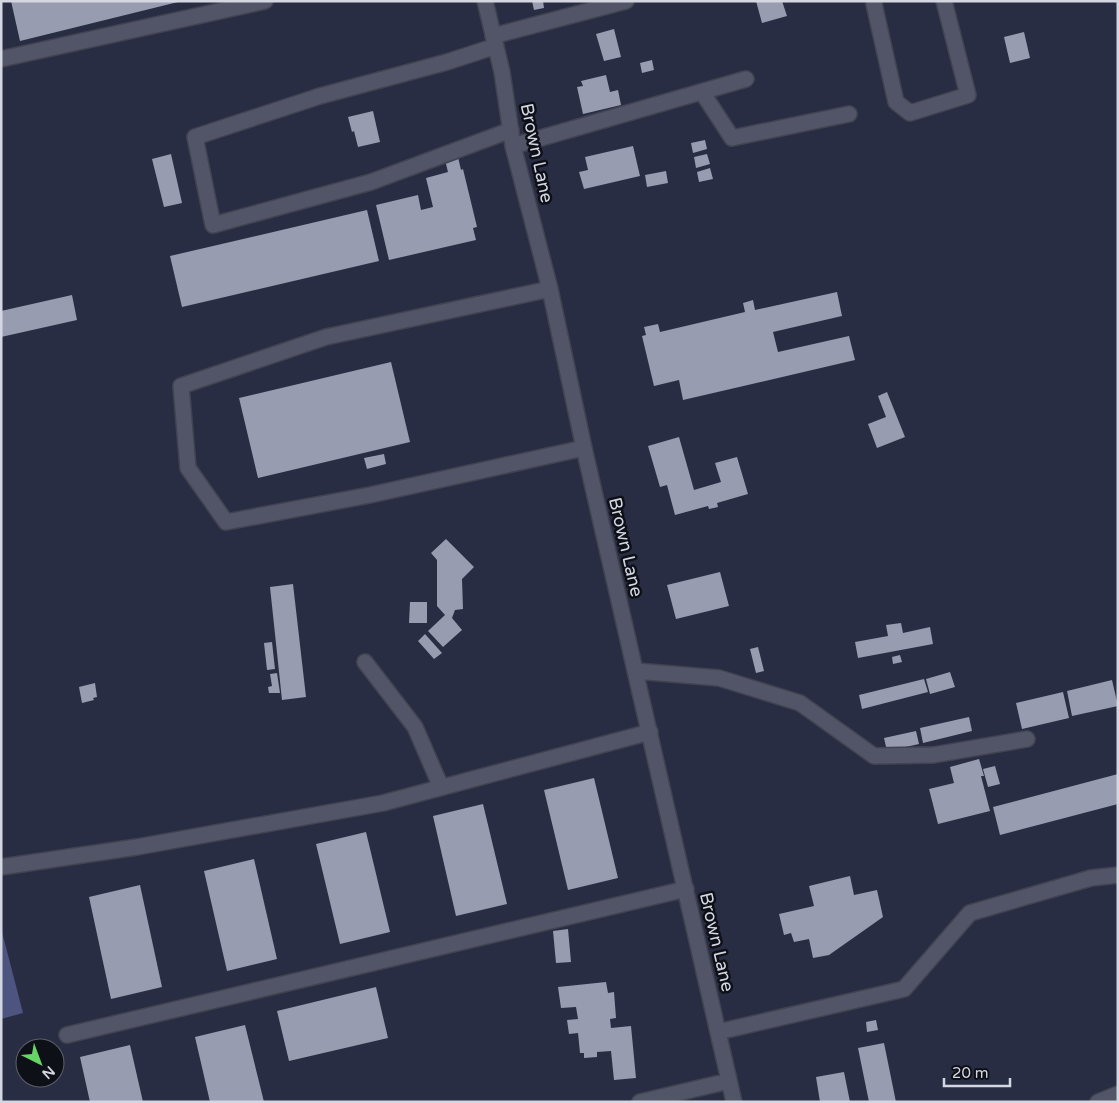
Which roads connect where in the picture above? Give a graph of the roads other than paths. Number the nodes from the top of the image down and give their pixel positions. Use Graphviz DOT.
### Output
graph roads {
  1 [pos="265,1"];
  2 [pos="485,1"];
  3 [pos="626,1"];
  4 [pos="944,1"];
  5 [pos="874,4"];
  6 [pos="495,41"];
  7 [pos="1,59"];
  8 [pos="746,79"];
  9 [pos="702,92"];
  10 [pos="849,114"];
  11 [pos="511,130"];
  12 [pos="513,146"];
  13 [pos="550,290"];
  14 [pos="584,448"];
  15 [pos="365,662"];
  16 [pos="636,671"];
  17 [pos="650,732"];
  18 [pos="1027,739"];
  19 [pos="441,786"];
  20 [pos="1,867"];
  21 [pos="1118,876"];
  22 [pos="686,889"];
  23 [pos="718,1032"];
  24 [pos="67,1035"];
  25 [pos="729,1081"];
  26 [pos="1118,1094"];
  27 [pos="640,1102"];
  28 [pos="734,1102"];
  29 [pos="1098,1102"];
  1 -- 7 [label="street"];
  2 -- 6 [label="street, Brown Lane"];
  3 -- 6 [label="street"];
  4 -- 5 [label="street"];
  6 -- 11 [label="street, Brown Lane"];
  6 -- 11 [label="street"];
  8 -- 9 [label="street"];
  9 -- 10 [label="street"];
  9 -- 12 [label="street"];
  11 -- 12 [label="street, Brown Lane"];
  12 -- 13 [label="street, Brown Lane"];
  13 -- 14 [label="street, Brown Lane"];
  13 -- 14 [label="street"];
  14 -- 16 [label="street, Brown Lane"];
  15 -- 19 [label="street"];
  16 -- 17 [label="street, Brown Lane"];
  16 -- 18 [label="street"];
  17 -- 19 [label="street"];
  17 -- 22 [label="street, Brown Lane"];
  19 -- 20 [label="street"];
  21 -- 23 [label="street"];
  22 -- 23 [label="street, Brown Lane"];
  22 -- 24 [label="street"];
  23 -- 25 [label="street, Brown Lane"];
  25 -- 27 [label="street"];
  25 -- 28 [label="street, Brown Lane"];
  26 -- 29 [label="street"];
}
